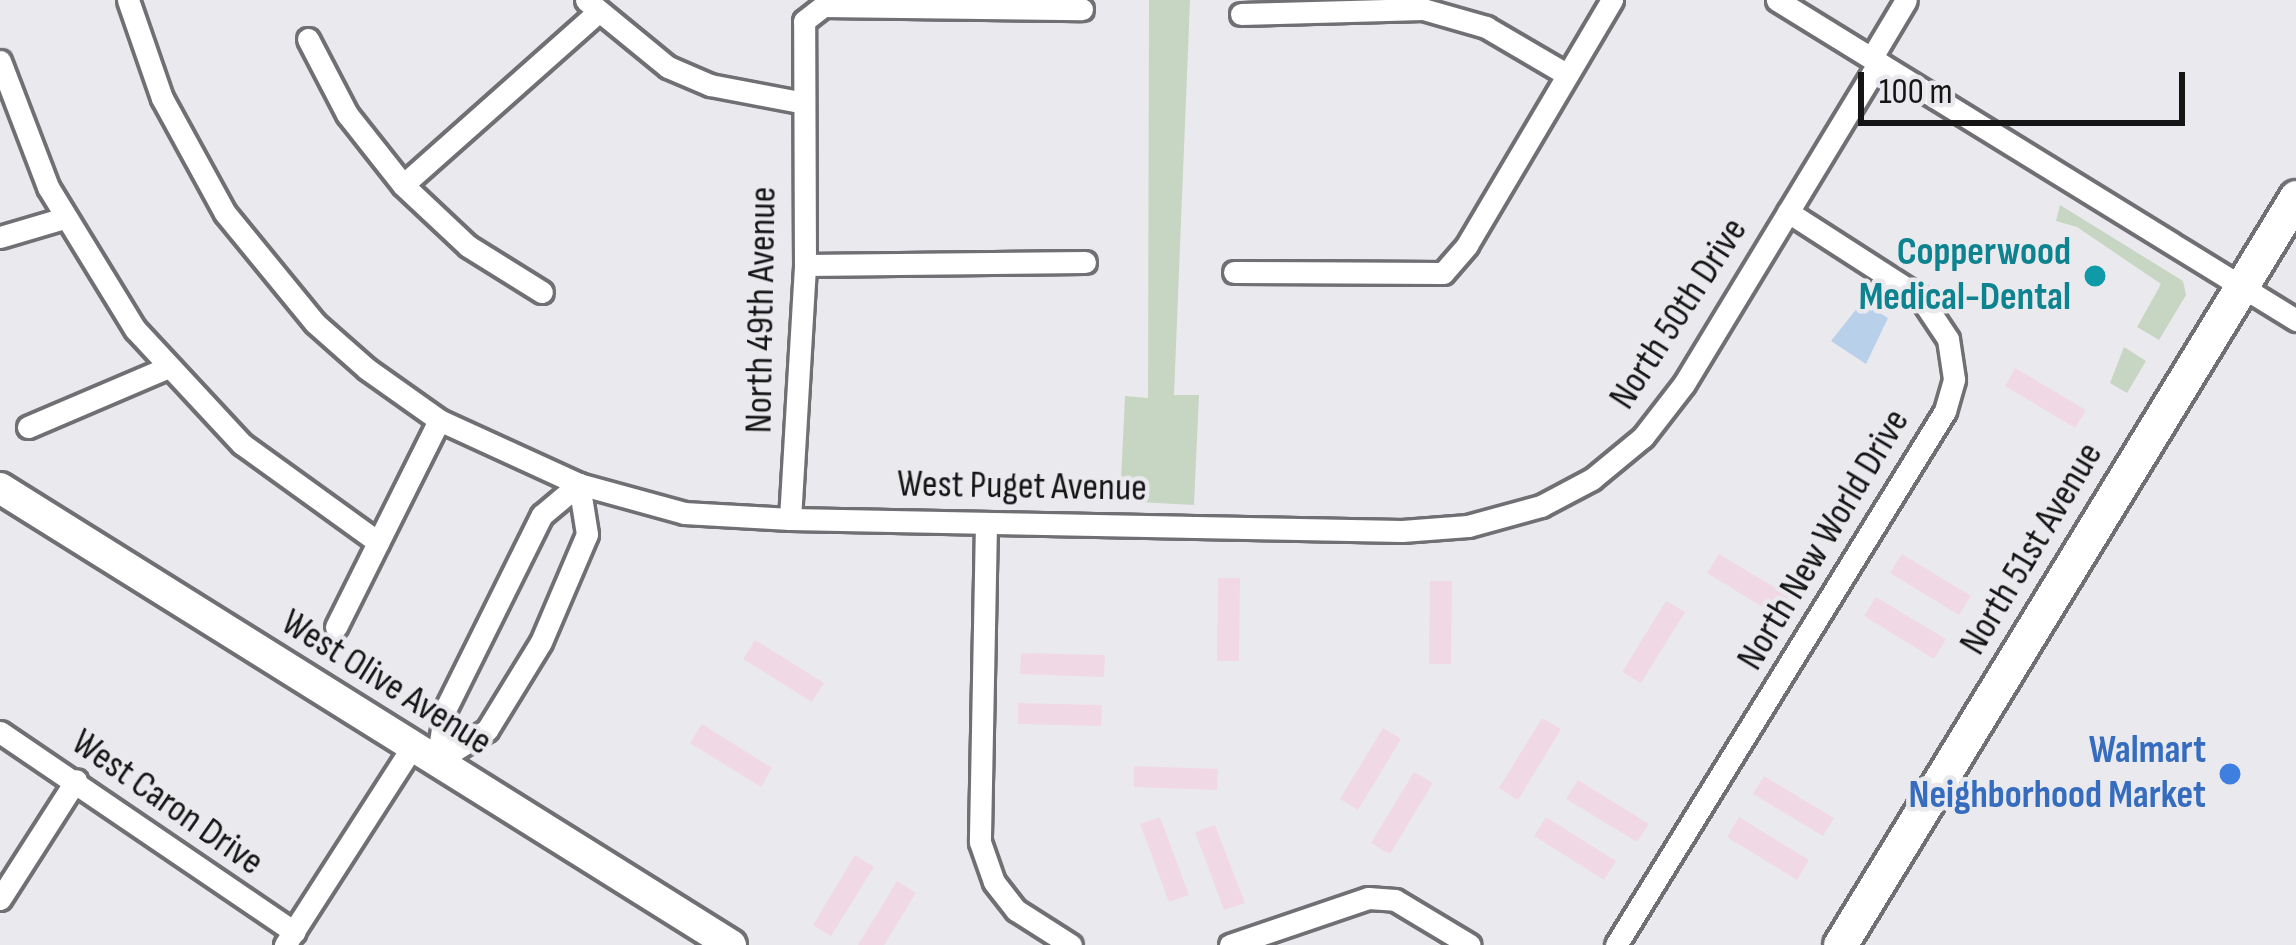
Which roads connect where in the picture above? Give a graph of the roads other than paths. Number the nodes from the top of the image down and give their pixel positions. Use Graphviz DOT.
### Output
graph roads {
  1 [pos="128,0"];
  2 [pos="1612,0"];
  3 [pos="1777,0"];
  4 [pos="1906,0"];
  5 [pos="592,6"];
  6 [pos="1082,9"];
  7 [pos="1241,14"];
  8 [pos="308,39"];
  9 [pos="1875,59"];
  10 [pos="0,61"];
  11 [pos="1566,74"];
  12 [pos="799,102"];
  13 [pos="404,185"];
  14 [pos="2296,197"];
  15 [pos="1788,212"];
  16 [pos="64,218"];
  17 [pos="0,237"];
  18 [pos="1085,262"];
  19 [pos="805,265"];
  20 [pos="1234,272"];
  21 [pos="2242,284"];
  22 [pos="542,292"];
  23 [pos="2296,320"];
  24 [pos="166,368"];
  25 [pos="439,421"];
  26 [pos="28,427"];
  27 [pos="579,484"];
  28 [pos="0,488"];
  29 [pos="790,520"];
  30 [pos="986,523"];
  31 [pos="1468,526"];
  32 [pos="378,542"];
  33 [pos="336,627"];
  34 [pos="0,732"];
  35 [pos="424,754"];
  36 [pos="76,779"];
  37 [pos="0,899"];
  38 [pos="290,938"];
  39 [pos="724,943"];
  40 [pos="1071,945"];
  41 [pos="1230,945"];
  42 [pos="1470,945"];
  43 [pos="1616,945"];
  44 [pos="1840,945"];
  1 -- 25 [label="street, West Puget Avenue"];
  2 -- 11 [label="street"];
  3 -- 9 [label="street"];
  4 -- 9 [label="street, North 50th Drive"];
  5 -- 12 [label="street"];
  5 -- 13 [label="street"];
  6 -- 12 [label="street, North 49th Avenue"];
  7 -- 11 [label="street"];
  8 -- 13 [label="street"];
  9 -- 15 [label="street, North 50th Drive"];
  9 -- 21 [label="street"];
  10 -- 16 [label="street"];
  11 -- 20 [label="street"];
  12 -- 19 [label="street, North 49th Avenue"];
  13 -- 22 [label="street"];
  14 -- 21 [label="main road, North 51st Avenue"];
  15 -- 31 [label="street, North 50th Drive"];
  15 -- 43 [label="street, North New World Drive"];
  16 -- 17 [label="street"];
  16 -- 24 [label="street"];
  18 -- 19 [label="street"];
  19 -- 29 [label="street, North 49th Avenue"];
  21 -- 23 [label="street"];
  21 -- 44 [label="main road, North 51st Avenue"];
  24 -- 26 [label="street"];
  24 -- 32 [label="street"];
  25 -- 27 [label="street, West Puget Avenue"];
  25 -- 32 [label="street"];
  27 -- 29 [label="street, West Puget Avenue"];
  27 -- 35 [label="street"];
  27 -- 35 [label="street"];
  28 -- 35 [label="main road, West Olive Avenue"];
  29 -- 30 [label="street, West Puget Avenue"];
  30 -- 31 [label="street, West Puget Avenue"];
  30 -- 40 [label="street"];
  32 -- 33 [label="street"];
  34 -- 36 [label="street, West Caron Drive"];
  35 -- 38 [label="street"];
  35 -- 39 [label="main road, West Olive Avenue"];
  36 -- 37 [label="street"];
  36 -- 38 [label="street, West Caron Drive"];
  41 -- 42 [label="street"];
}
